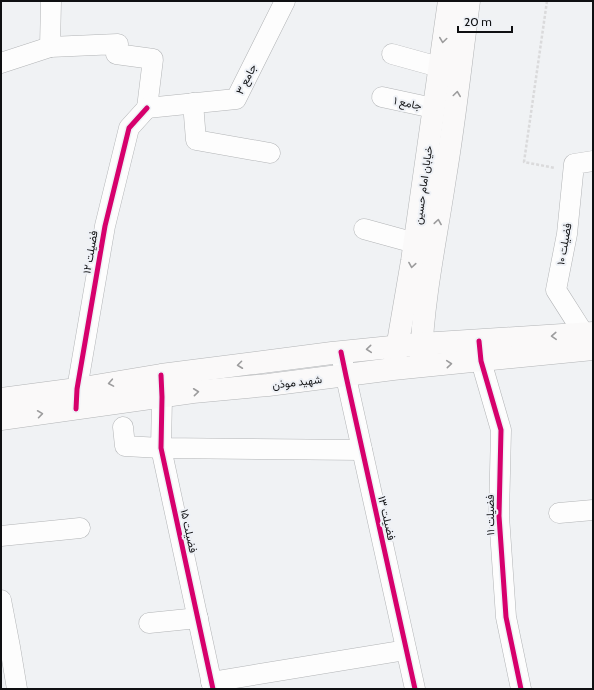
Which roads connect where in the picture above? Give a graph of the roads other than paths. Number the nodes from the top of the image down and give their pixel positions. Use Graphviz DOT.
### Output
graph roads {
  1 [pos="51,1"];
  2 [pos="285,1"];
  3 [pos="449,1"];
  4 [pos="469,1"];
  5 [pos="50,47"];
  6 [pos="392,54"];
  7 [pos="1,63"];
  8 [pos="440,66"];
  9 [pos="382,98"];
  10 [pos="193,103"];
  11 [pos="147,108"];
  12 [pos="433,108"];
  13 [pos="270,153"];
  14 [pos="584,162"];
  15 [pos="364,228"];
  16 [pos="415,242"];
  17 [pos="591,341"];
  18 [pos="421,344"];
  19 [pos="397,347"];
  20 [pos="480,351"];
  21 [pos="341,352"];
  22 [pos="420,367"];
  23 [pos="394,369"];
  24 [pos="161,375"];
  25 [pos="346,376"];
  26 [pos="162,397"];
  27 [pos="1,398"];
  28 [pos="77,399"];
  29 [pos="1,419"];
  30 [pos="123,426"];
  31 [pos="162,448"];
  32 [pos="362,450"];
  33 [pos="593,510"];
  34 [pos="558,513"];
  35 [pos="80,528"];
  36 [pos="1,536"];
  37 [pos="1,600"];
  38 [pos="198,618"];
  39 [pos="149,623"];
  40 [pos="406,650"];
  41 [pos="212,686"];
  42 [pos="17,689"];
  43 [pos="415,689"];
  44 [pos="521,689"];
  1 -- 5 [label="street"];
  2 -- 10 [label="street, جامع ۳"];
  3 -- 8 [label="main road, خیابان امام حسین, one-way"];
  18 -- 4 [label="main road, خیابان امام حسین, one-way"];
  5 -- 7 [label="street"];
  5 -- 11 [label="street"];
  6 -- 8 [label="street"];
  8 -- 12 [label="main road, خیابان امام حسین"];
  9 -- 12 [label="street, جامع ۱"];
  10 -- 11 [label="street, جامع ۳"];
  10 -- 13 [label="street"];
  11 -- 28 [label="street, فضیلت ۱۲"];
  12 -- 16 [label="main road, خیابان امام حسین"];
  14 -- 17 [label="street, فضیلت ۱۰"];
  15 -- 16 [label="street"];
  16 -- 19 [label="main road, خیابان امام حسین, one-way"];
  17 -- 20 [label="main road, شهید موذن"];
  18 -- 19 [label="main road, شهید موذن"];
  18 -- 20 [label="main road, شهید موذن"];
  18 -- 22 [label="main road, خیابان امام حسین"];
  19 -- 21 [label="main road, شهید موذن, one-way"];
  19 -- 23 [label="main road, خیابان امام حسین"];
  22 -- 20 [label="main road, شهید موذن, one-way"];
  20 -- 44 [label="street, فضیلت ۱۱"];
  21 -- 24 [label="main road, شهید موذن, one-way"];
  21 -- 25 [label="street, فضیلت ۱۳"];
  22 -- 23 [label="main road, شهید موذن"];
  23 -- 25 [label="main road, شهید موذن"];
  24 -- 26 [label="street, فضیلت ۱۵"];
  24 -- 28 [label="main road, شهید موذن, one-way"];
  26 -- 25 [label="main road, شهید موذن, one-way"];
  25 -- 32 [label="street, فضیلت ۱۳"];
  26 -- 28 [label="main road, شهید موذن"];
  26 -- 31 [label="street, فضیلت ۱۵"];
  27 -- 28 [label="main road, شهید موذن"];
  29 -- 28 [label="main road, شهید موذن, one-way"];
  30 -- 31 [label="street"];
  31 -- 32 [label="street"];
  31 -- 38 [label="street, فضیلت ۱۵"];
  32 -- 40 [label="street, فضیلت ۱۳"];
  33 -- 34 [label="street"];
  35 -- 36 [label="street"];
  37 -- 42 [label="street"];
  38 -- 39 [label="street"];
  38 -- 41 [label="street, فضیلت ۱۵"];
  40 -- 41 [label="street"];
  40 -- 43 [label="street, فضیلت ۱۳"];
}
